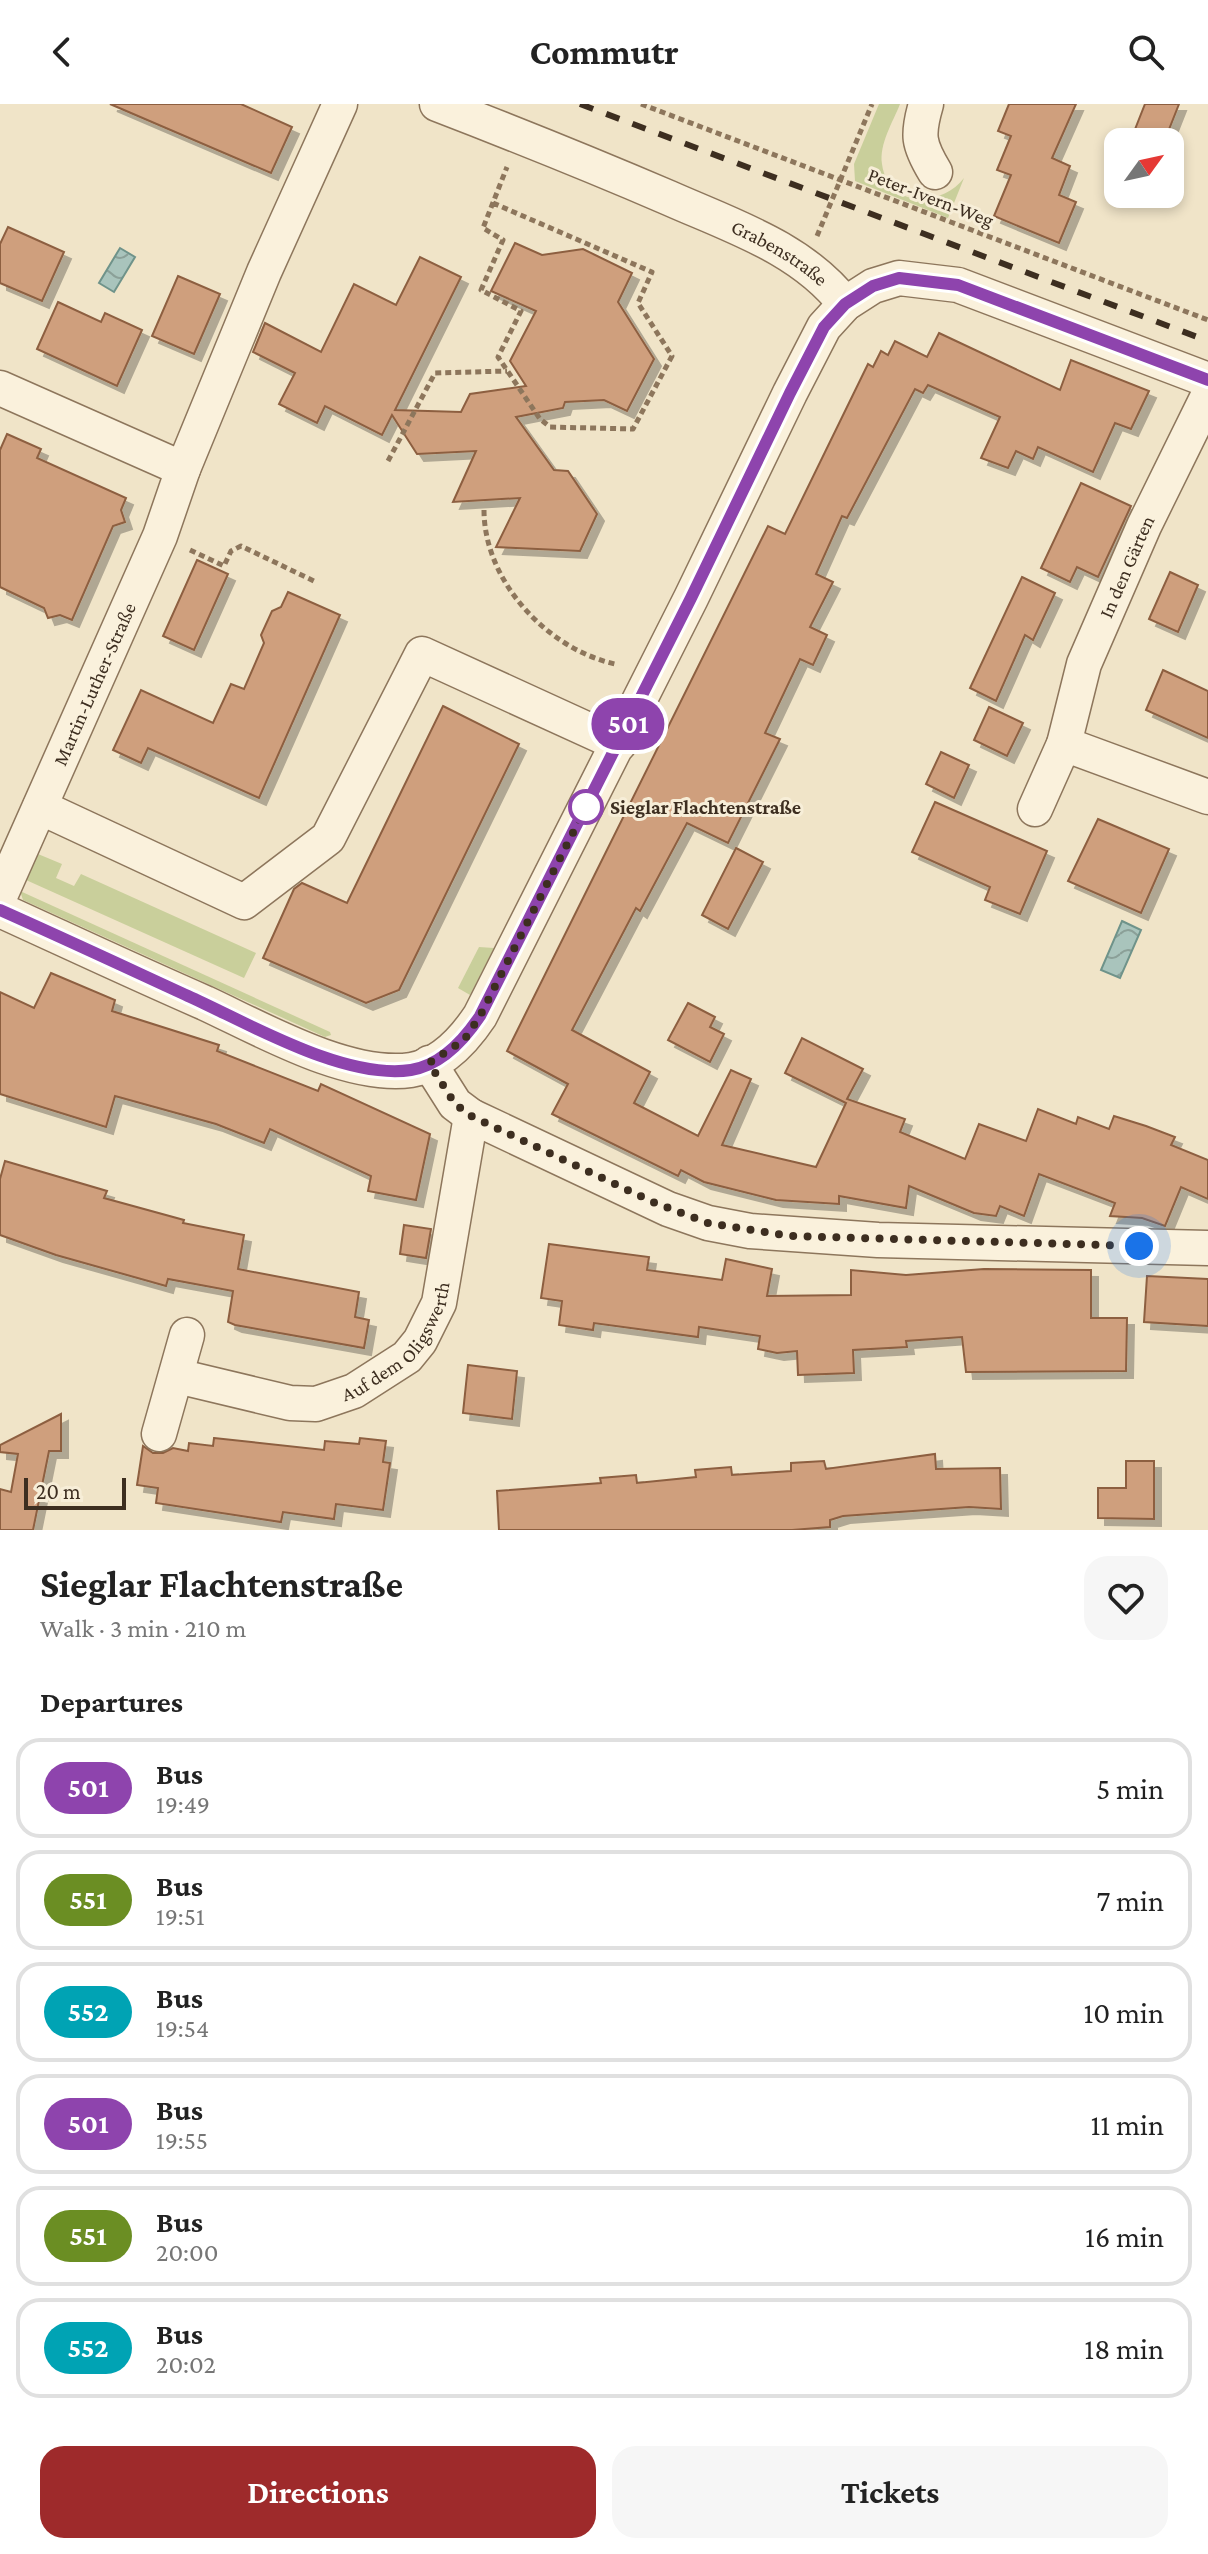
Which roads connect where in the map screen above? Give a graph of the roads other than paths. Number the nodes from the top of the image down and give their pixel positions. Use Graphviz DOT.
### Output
graph roads {
  1 [pos="340,104"];
  2 [pos="437,104"];
  3 [pos="926,104"];
  4 [pos="935,172"];
  5 [pos="845,304"];
  6 [pos="1208,380"];
  7 [pos="0,388"];
  8 [pos="1208,396"];
  9 [pos="183,469"];
  10 [pos="619,744"];
  11 [pos="1064,744"];
  12 [pos="1208,797"];
  13 [pos="40,807"];
  14 [pos="1035,809"];
  15 [pos="0,896"];
  16 [pos="0,910"];
  17 [pos="429,1063"];
  18 [pos="471,1116"];
  19 [pos="1208,1248"];
  20 [pos="187,1335"];
  21 [pos="177,1376"];
  22 [pos="159,1434"];
  1 -- 9 [label="street, Martin-Luther-Straße"];
  2 -- 5 [label="street, Grabenstraße"];
  3 -- 4 [label="street"];
  5 -- 6 [label="street, Grabenstraße"];
  5 -- 10 [label="street"];
  7 -- 9 [label="street"];
  8 -- 11 [label="street, In den Gärten"];
  9 -- 13 [label="street, Martin-Luther-Straße"];
  10 -- 13 [label="street"];
  10 -- 17 [label="street"];
  11 -- 12 [label="street"];
  11 -- 14 [label="street, In den Gärten"];
  13 -- 15 [label="street, Martin-Luther-Straße"];
  16 -- 17 [label="street"];
  17 -- 18 [label="street"];
  18 -- 19 [label="street"];
  18 -- 21 [label="street, Auf dem Oligswerth"];
  20 -- 21 [label="street"];
  21 -- 22 [label="street"];
}
